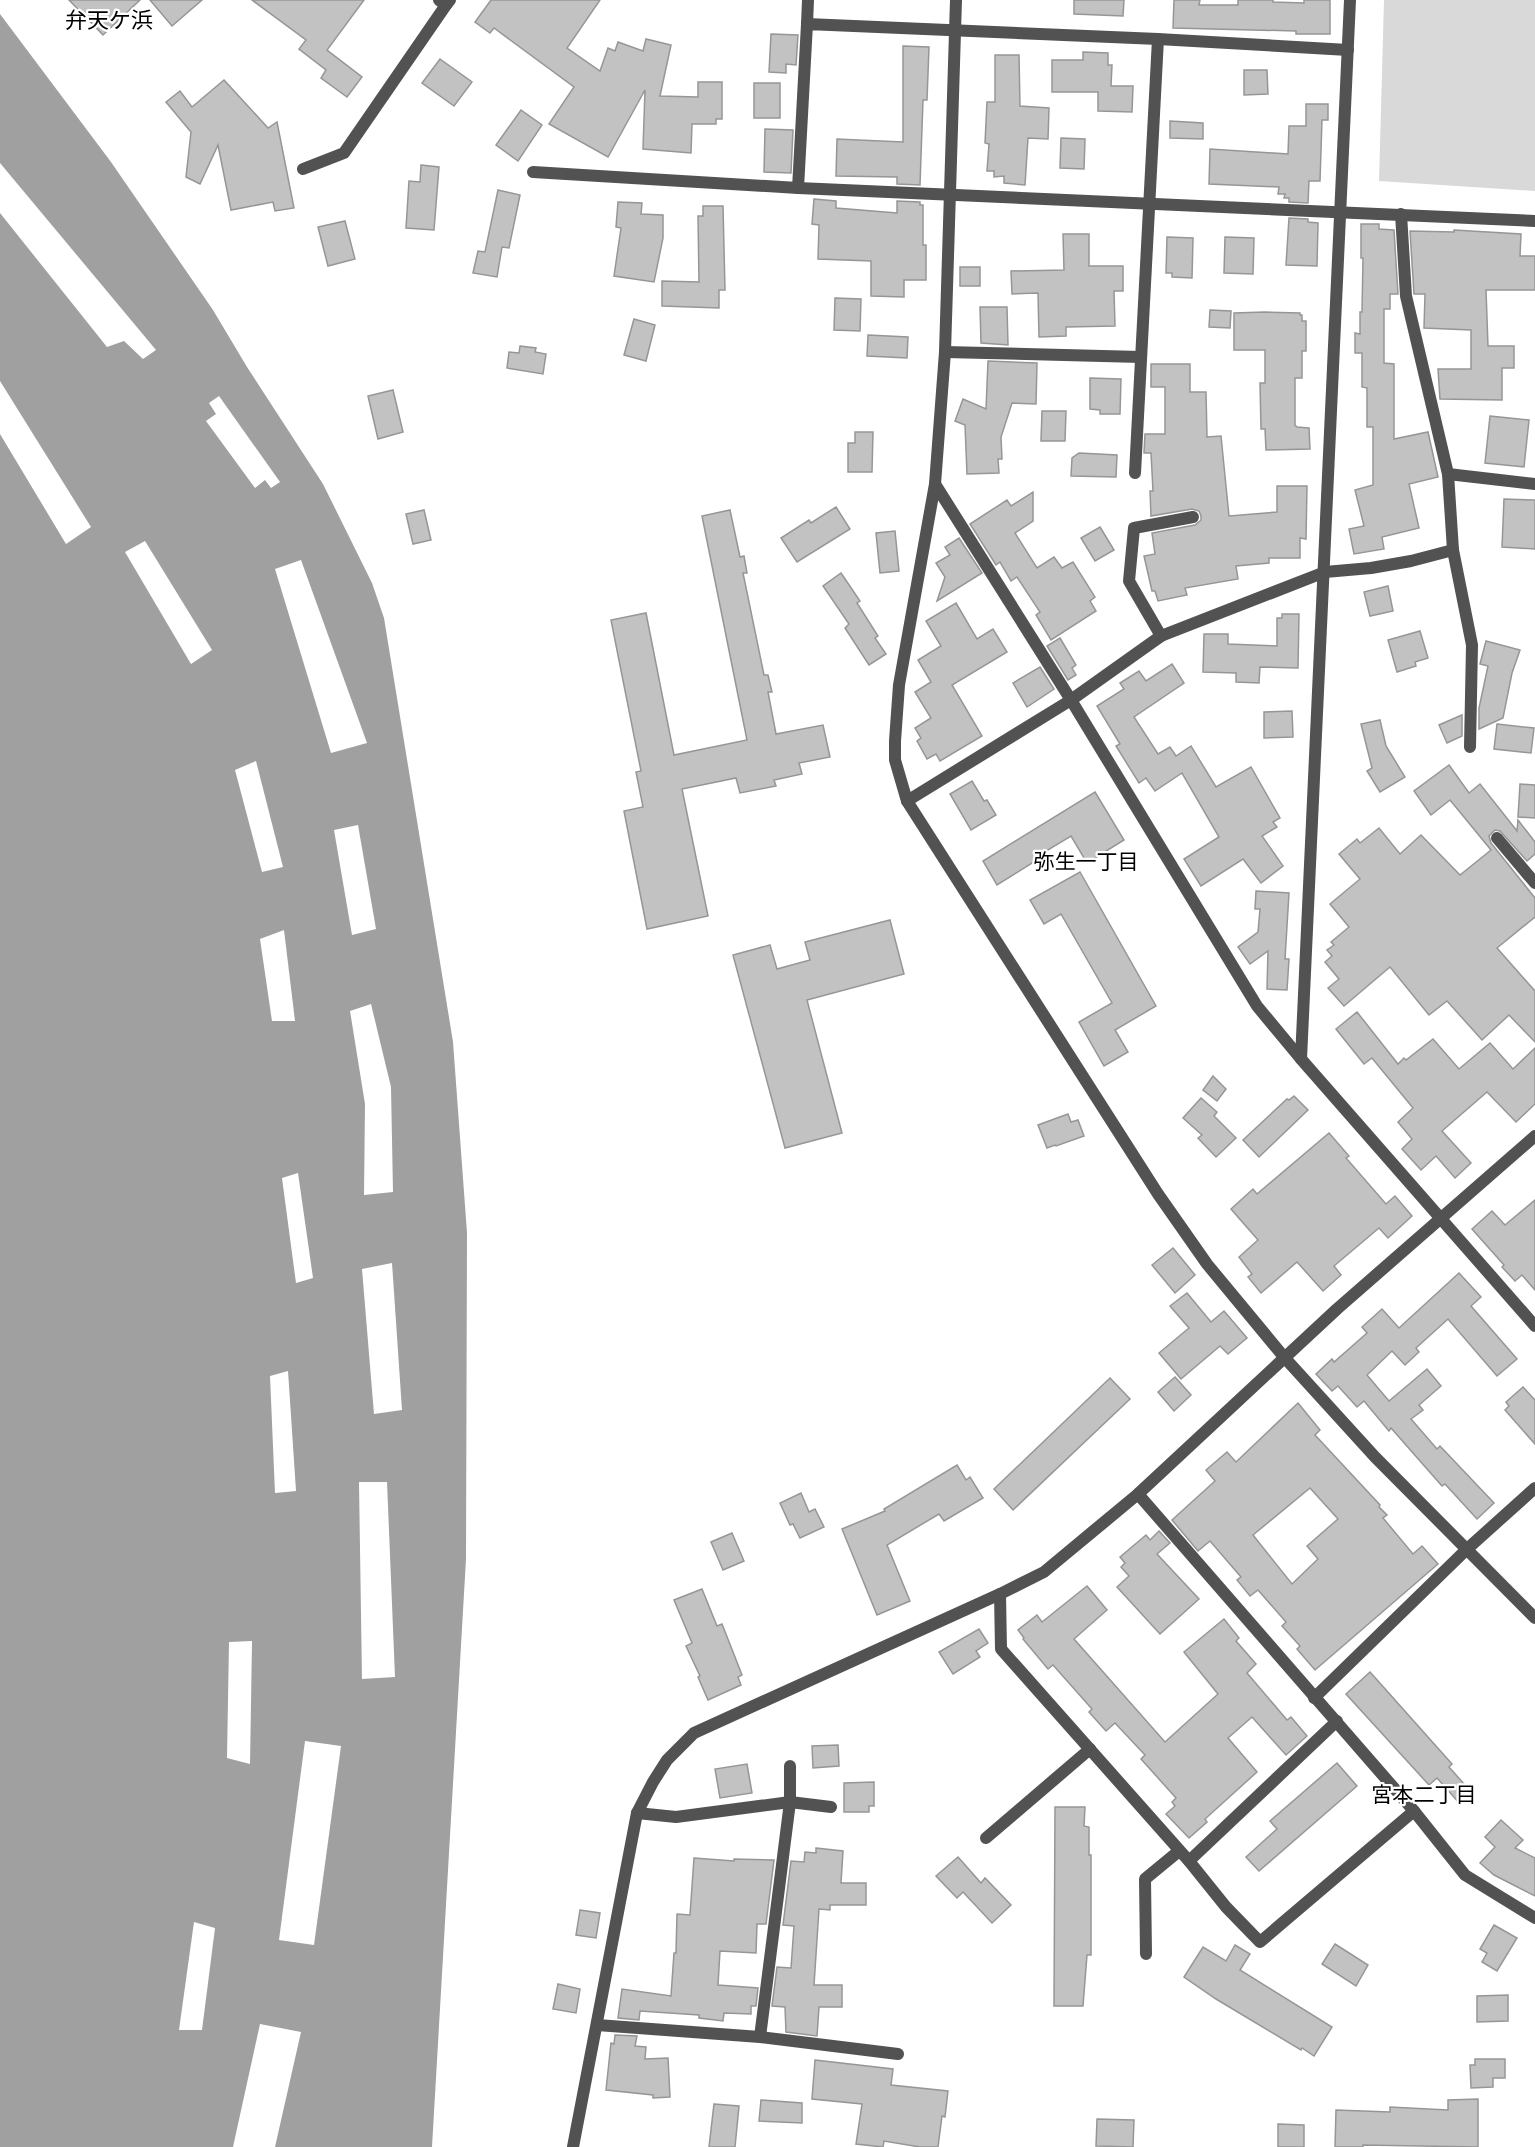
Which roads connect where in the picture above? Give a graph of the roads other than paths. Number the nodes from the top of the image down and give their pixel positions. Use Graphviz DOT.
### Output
graph roads {
  1 [pos="808,0"];
  2 [pos="956,0"];
  3 [pos="1350,0"];
  4 [pos="445,2"];
  5 [pos="807,24"];
  6 [pos="953,31"];
  7 [pos="1158,39"];
  8 [pos="1348,50"];
  9 [pos="303,169"];
  10 [pos="533,172"];
  11 [pos="798,188"];
  12 [pos="950,195"];
  13 [pos="1149,204"];
  14 [pos="1340,212"];
  15 [pos="1401,214"];
  16 [pos="1535,221"];
  17 [pos="945,352"];
  18 [pos="1141,357"];
  19 [pos="1135,473"];
  20 [pos="1448,474"];
  21 [pos="935,484"];
  22 [pos="1535,484"];
  23 [pos="1193,517"];
  24 [pos="1453,550"];
  25 [pos="1325,572"];
  26 [pos="1161,636"];
  27 [pos="1071,700"];
  28 [pos="1470,747"];
  29 [pos="907,801"];
  30 [pos="1497,838"];
  31 [pos="1535,883"];
  32 [pos="1301,1059"];
  33 [pos="1535,1136"];
  34 [pos="1442,1218"];
  35 [pos="1535,1326"];
  36 [pos="1284,1357"];
  37 [pos="1535,1488"];
  38 [pos="1138,1494"];
  39 [pos="1466,1550"];
  40 [pos="1000,1594"];
  41 [pos="1535,1618"];
  42 [pos="1314,1698"];
  43 [pos="1337,1721"];
  44 [pos="1090,1749"];
  45 [pos="790,1766"];
  46 [pos="790,1802"];
  47 [pos="831,1807"];
  48 [pos="1414,1811"];
  49 [pos="637,1813"];
  50 [pos="986,1838"];
  51 [pos="1179,1851"];
  52 [pos="1189,1861"];
  53 [pos="1535,1918"];
  54 [pos="1146,1954"];
  55 [pos="597,2025"];
  56 [pos="760,2037"];
  57 [pos="898,2054"];
  58 [pos="573,2147"];
  1 -- 5 [label="street"];
  2 -- 6 [label="street"];
  3 -- 8 [label="street"];
  4 -- 9 [label="street"];
  5 -- 6 [label="street"];
  5 -- 11 [label="street"];
  6 -- 7 [label="street"];
  6 -- 12 [label="street"];
  7 -- 8 [label="street"];
  7 -- 13 [label="street"];
  8 -- 14 [label="street"];
  10 -- 11 [label="street"];
  11 -- 12 [label="street"];
  12 -- 13 [label="street"];
  12 -- 17 [label="street"];
  13 -- 14 [label="street"];
  13 -- 18 [label="street"];
  14 -- 15 [label="street"];
  14 -- 25 [label="street"];
  15 -- 16 [label="street"];
  15 -- 20 [label="street"];
  17 -- 18 [label="street"];
  17 -- 21 [label="street"];
  18 -- 19 [label="street"];
  20 -- 22 [label="street"];
  20 -- 24 [label="street"];
  21 -- 27 [label="street"];
  21 -- 29 [label="street"];
  23 -- 26 [label="street"];
  24 -- 25 [label="street"];
  24 -- 28 [label="street"];
  25 -- 26 [label="street"];
  25 -- 32 [label="street"];
  26 -- 27 [label="street"];
  27 -- 29 [label="street"];
  27 -- 32 [label="street"];
  29 -- 36 [label="street"];
  30 -- 31 [label="street"];
  32 -- 34 [label="street"];
  33 -- 34 [label="street"];
  34 -- 35 [label="street"];
  34 -- 36 [label="street"];
  36 -- 38 [label="street"];
  36 -- 39 [label="street"];
  37 -- 39 [label="street"];
  38 -- 40 [label="street"];
  38 -- 42 [label="street"];
  39 -- 41 [label="street"];
  39 -- 42 [label="street"];
  40 -- 44 [label="street"];
  40 -- 49 [label="street"];
  42 -- 43 [label="street"];
  43 -- 48 [label="street"];
  43 -- 52 [label="street"];
  44 -- 50 [label="street"];
  44 -- 51 [label="street"];
  45 -- 46 [label="street"];
  46 -- 47 [label="street"];
  46 -- 49 [label="street"];
  46 -- 56 [label="street"];
  48 -- 52 [label="street"];
  48 -- 53 [label="street"];
  49 -- 55 [label="street"];
  51 -- 52 [label="street"];
  51 -- 54 [label="street"];
  55 -- 56 [label="street"];
  55 -- 58 [label="street"];
  56 -- 57 [label="street"];
}
